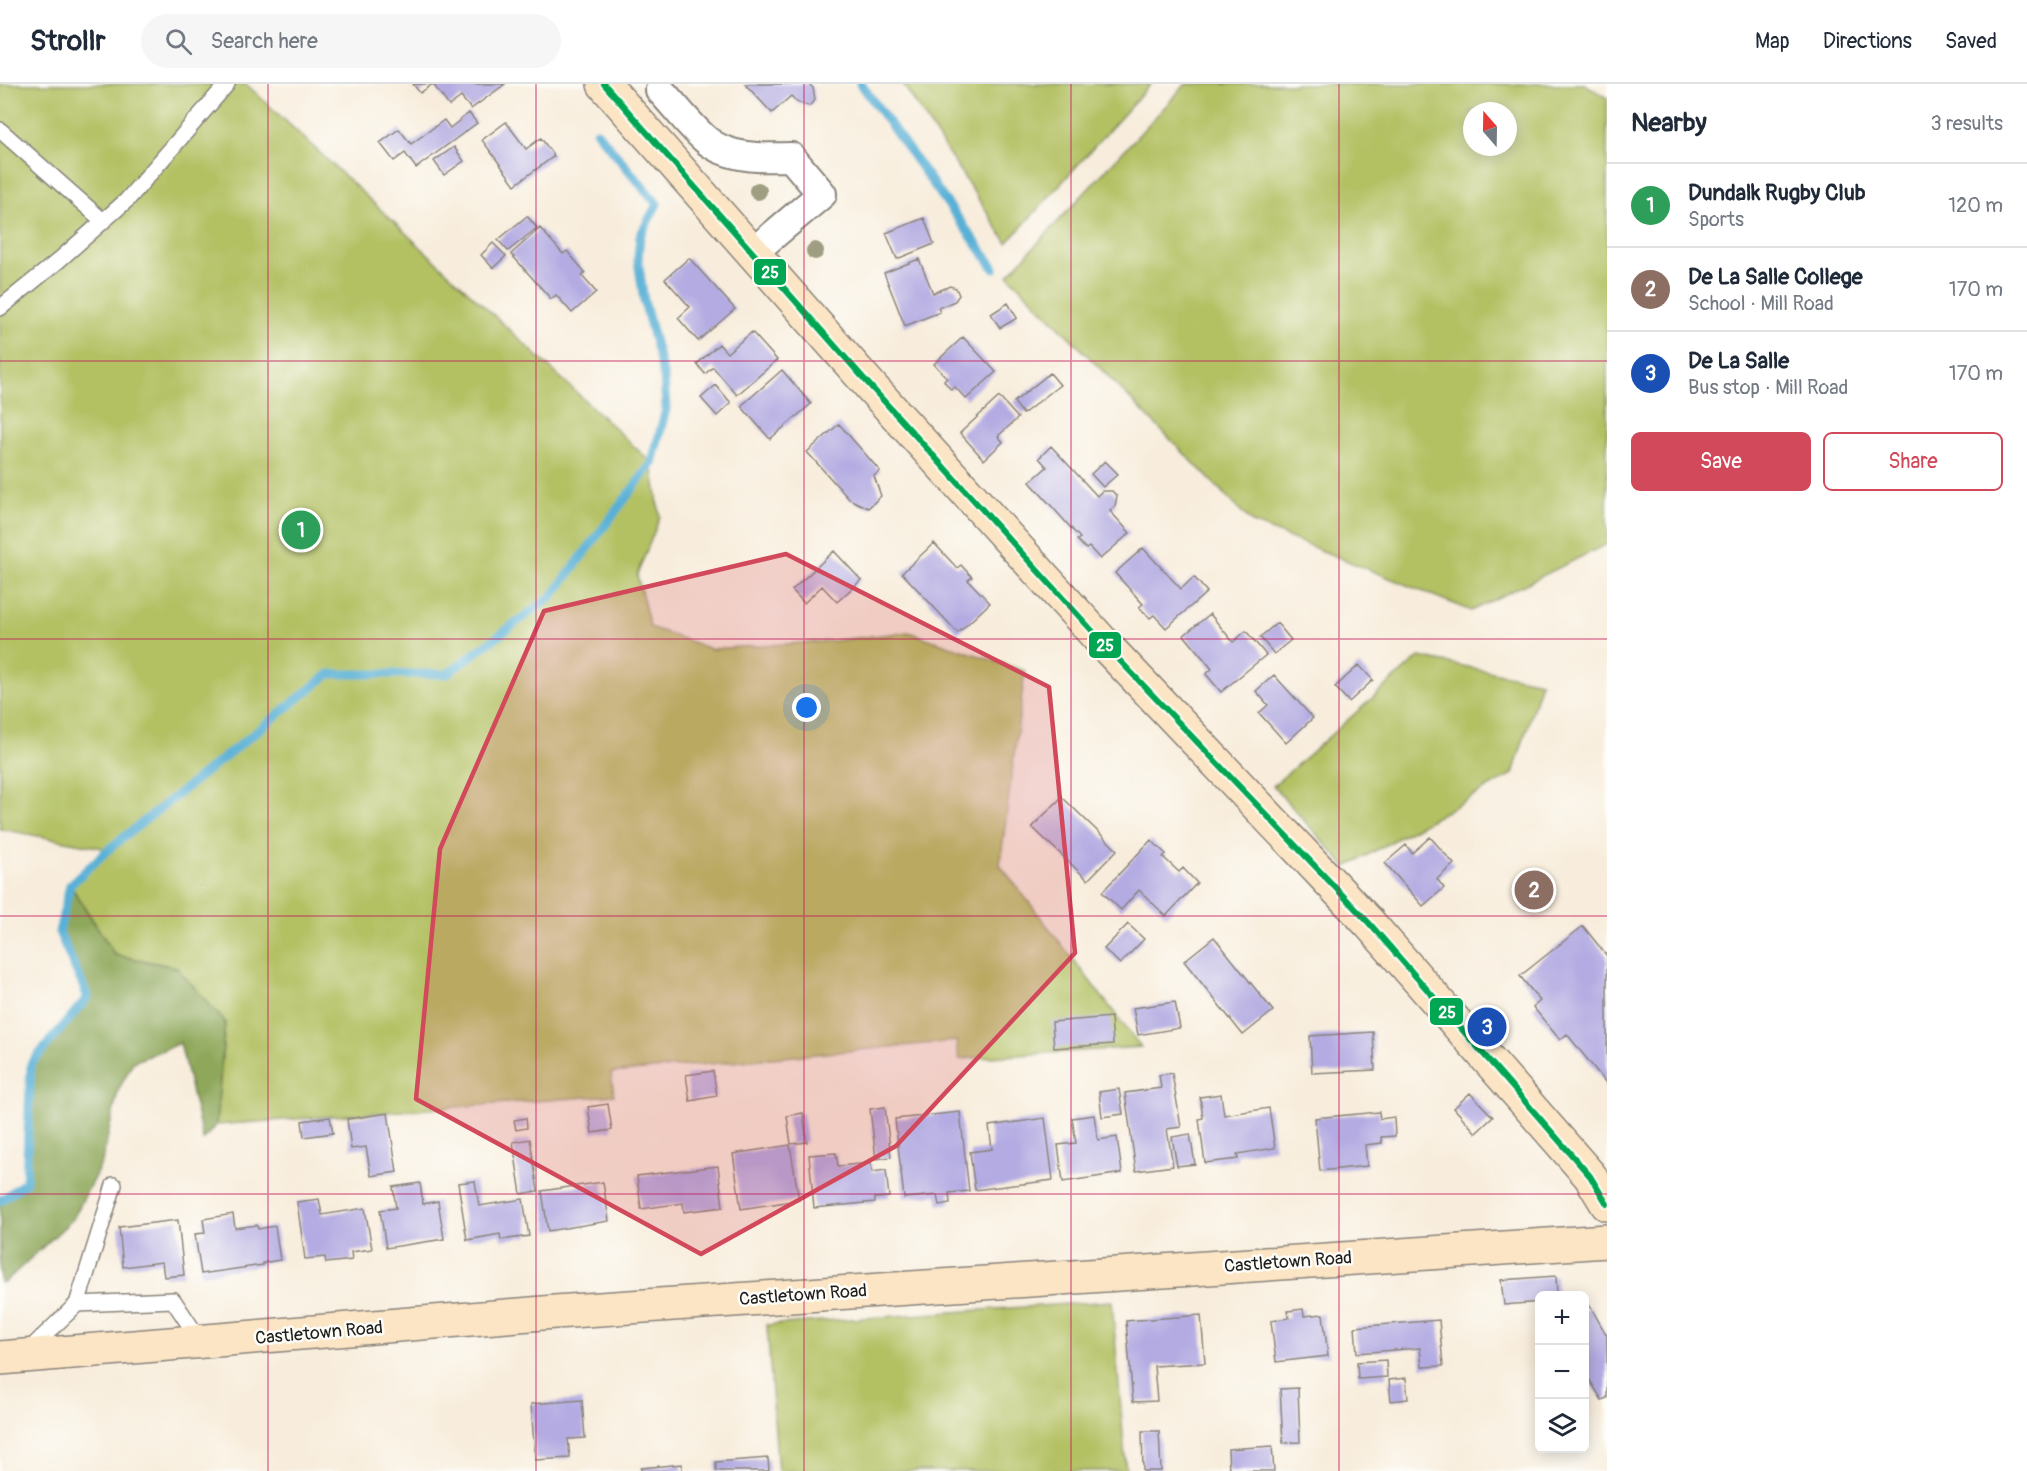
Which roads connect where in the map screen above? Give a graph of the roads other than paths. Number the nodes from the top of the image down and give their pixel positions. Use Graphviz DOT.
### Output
graph roads {
  1 [pos="227,84"];
  2 [pos="604,84"];
  3 [pos="660,90"];
  4 [pos="0,130"];
  5 [pos="103,221"];
  6 [pos="752,253"];
  7 [pos="0,308"];
  8 [pos="114,1185"];
  9 [pos="1607,1204"];
  10 [pos="1607,1241"];
  11 [pos="77,1304"];
  12 [pos="201,1343"];
  13 [pos="11,1358"];
  1 -- 5 [label="lane"];
  2 -- 6 [label="main road"];
  3 -- 6 [label="street"];
  4 -- 5 [label="lane"];
  5 -- 7 [label="lane"];
  6 -- 9 [label="main road"];
  8 -- 11 [label="lane"];
  10 -- 12 [label="main road, Castletown Road"];
  11 -- 12 [label="lane"];
  11 -- 13 [label="lane"];
  12 -- 13 [label="main road, Castletown Road"];
}
